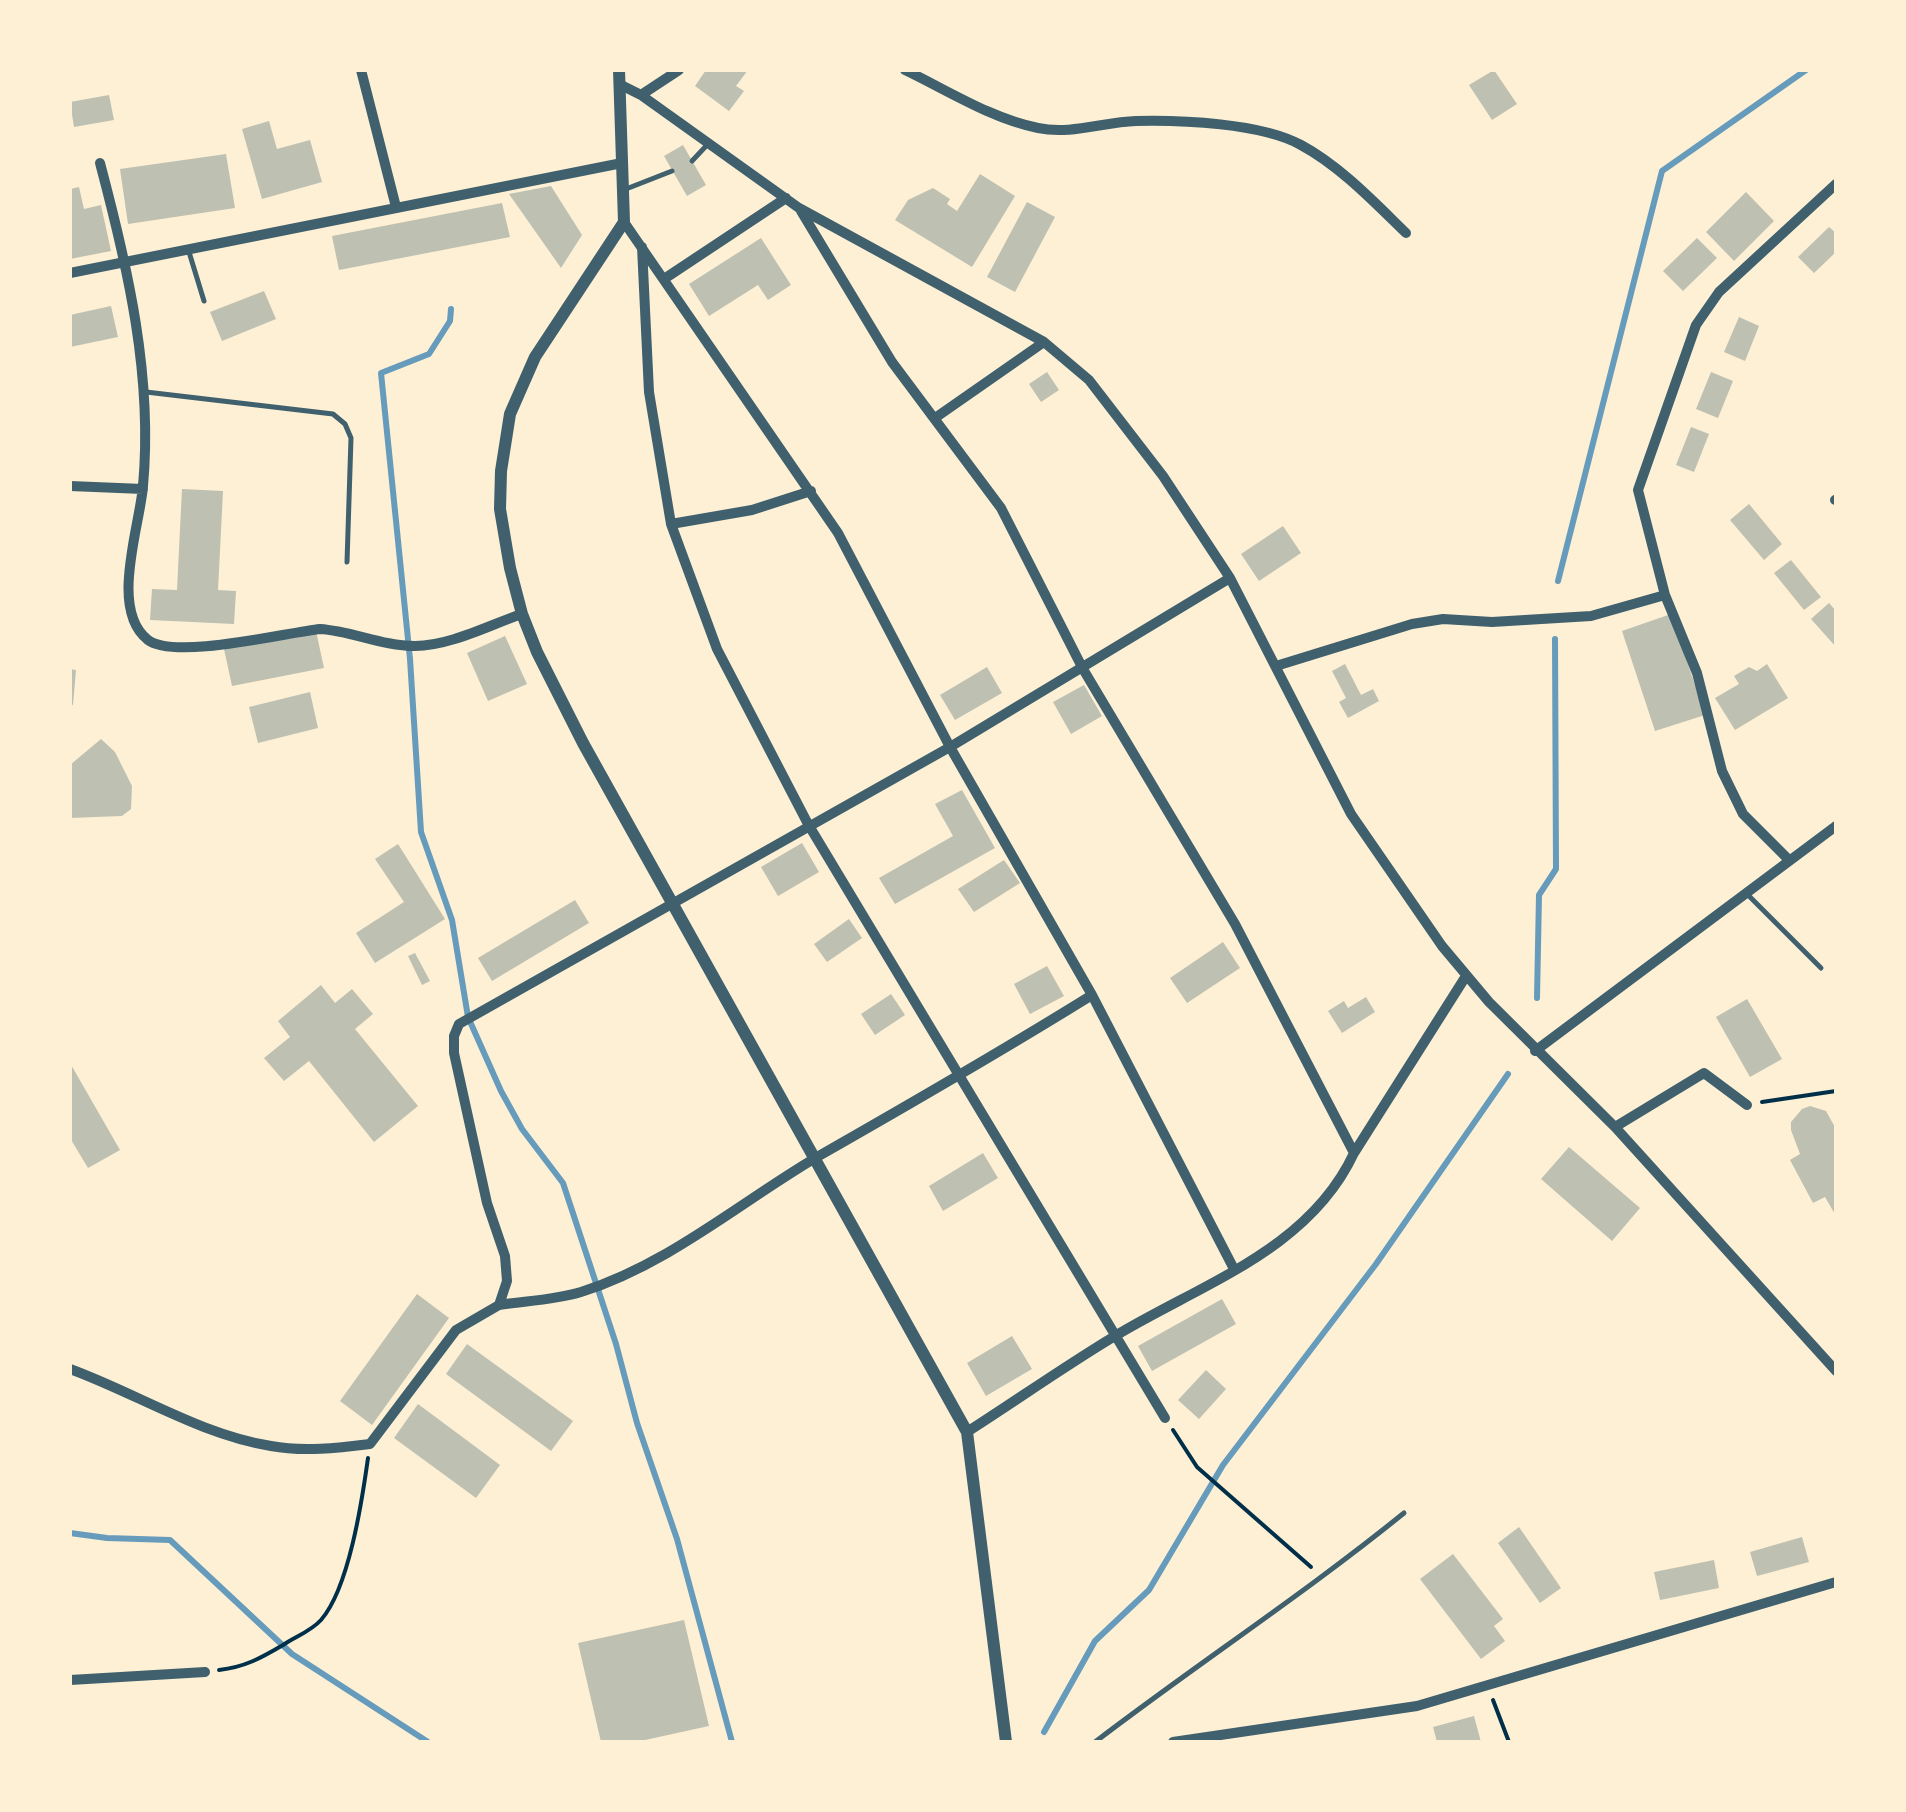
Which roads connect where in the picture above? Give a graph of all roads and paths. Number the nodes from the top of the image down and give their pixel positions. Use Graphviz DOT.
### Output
graph roads {
  1 [pos="360,70"];
  2 [pos="679,70"];
  3 [pos="905,70"];
  4 [pos="619,77"];
  5 [pos="640,96"];
  6 [pos="709,143"];
  7 [pos="692,161"];
  8 [pos="100,163"];
  9 [pos="622,163"];
  10 [pos="672,171"];
  11 [pos="1836,184"];
  12 [pos="623,190"];
  13 [pos="786,198"];
  14 [pos="396,208"];
  15 [pos="799,208"];
  16 [pos="624,222"];
  17 [pos="1406,233"];
  18 [pos="642,247"];
  19 [pos="188,249"];
  20 [pos="122,262"];
  21 [pos="70,273"];
  22 [pos="664,278"];
  23 [pos="204,301"];
  24 [pos="1044,342"];
  25 [pos="146,392"];
  26 [pos="934,418"];
  27 [pos="70,486"];
  28 [pos="143,488"];
  29 [pos="812,491"];
  30 [pos="670,524"];
  31 [pos="348,562"];
  32 [pos="1230,578"];
  33 [pos="1665,596"];
  34 [pos="522,614"];
  35 [pos="1276,666"];
  36 [pos="1084,669"];
  37 [pos="950,746"];
  38 [pos="808,824"];
  39 [pos="1836,826"];
  40 [pos="1789,860"];
  41 [pos="1746,893"];
  42 [pos="672,902"];
  43 [pos="1821,968"];
  44 [pos="1466,976"];
  45 [pos="1092,995"];
  46 [pos="1535,1051"];
  47 [pos="958,1078"];
  48 [pos="1836,1091"];
  49 [pos="1747,1105"];
  50 [pos="1615,1127"];
  51 [pos="1354,1153"];
  52 [pos="814,1159"];
  53 [pos="1234,1268"];
  54 [pos="498,1306"];
  55 [pos="1116,1336"];
  56 [pos="70,1369"];
  57 [pos="1836,1371"];
  58 [pos="1165,1418"];
  59 [pos="968,1432"];
  60 [pos="370,1444"];
  61 [pos="1404,1513"];
  62 [pos="1324,1578"];
  63 [pos="1836,1582"];
  64 [pos="205,1672"];
  65 [pos="70,1680"];
  66 [pos="1488,1686"];
  67 [pos="1006,1742"];
  68 [pos="1095,1742"];
  69 [pos="1174,1742"];
  70 [pos="1508,1742"];
  1 -- 14 [label="street"];
  2 -- 5 [label="street"];
  3 -- 17 [label="street"];
  4 -- 5 [label="street"];
  4 -- 9 [label="street"];
  5 -- 6 [label="street"];
  6 -- 7 [label="lane"];
  6 -- 13 [label="street"];
  8 -- 20 [label="street"];
  9 -- 12 [label="street"];
  9 -- 14 [label="street"];
  10 -- 12 [label="lane"];
  11 -- 33 [label="street"];
  12 -- 16 [label="street"];
  13 -- 15 [label="street"];
  13 -- 22 [label="street"];
  14 -- 19 [label="street"];
  15 -- 24 [label="street"];
  15 -- 26 [label="street"];
  16 -- 18 [label="street"];
  16 -- 34 [label="street"];
  18 -- 22 [label="street"];
  18 -- 30 [label="street"];
  19 -- 20 [label="street"];
  19 -- 23 [label="lane"];
  20 -- 21 [label="street"];
  20 -- 25 [label="street"];
  22 -- 29 [label="street"];
  24 -- 26 [label="street"];
  24 -- 32 [label="street"];
  25 -- 28 [label="street"];
  25 -- 31 [label="lane"];
  26 -- 36 [label="street"];
  27 -- 28 [label="street"];
  28 -- 34 [label="street"];
  29 -- 30 [label="street"];
  29 -- 37 [label="street"];
  30 -- 38 [label="street"];
  32 -- 35 [label="street"];
  32 -- 36 [label="street"];
  33 -- 35 [label="street"];
  33 -- 40 [label="street"];
  34 -- 42 [label="street"];
  35 -- 44 [label="street"];
  36 -- 37 [label="street"];
  36 -- 51 [label="street"];
  37 -- 38 [label="street"];
  37 -- 45 [label="street"];
  38 -- 42 [label="street"];
  38 -- 47 [label="street"];
  39 -- 40 [label="street"];
  40 -- 41 [label="street"];
  41 -- 43 [label="lane"];
  41 -- 46 [label="street"];
  42 -- 52 [label="street"];
  42 -- 54 [label="street"];
  44 -- 46 [label="street"];
  44 -- 51 [label="street"];
  45 -- 47 [label="street"];
  45 -- 53 [label="street"];
  46 -- 50 [label="street"];
  47 -- 52 [label="street"];
  47 -- 55 [label="street"];
  48 -- 49 [label="path"];
  49 -- 50 [label="street"];
  50 -- 57 [label="street"];
  51 -- 53 [label="street"];
  52 -- 54 [label="street"];
  52 -- 59 [label="street"];
  53 -- 55 [label="street"];
  54 -- 60 [label="street"];
  55 -- 58 [label="street"];
  55 -- 59 [label="street"];
  56 -- 60 [label="street"];
  58 -- 62 [label="path"];
  59 -- 67 [label="street"];
  60 -- 64 [label="path"];
  61 -- 62 [label="lane"];
  62 -- 68 [label="lane"];
  63 -- 66 [label="street"];
  64 -- 65 [label="street"];
  66 -- 69 [label="street"];
  66 -- 70 [label="path"];
}
